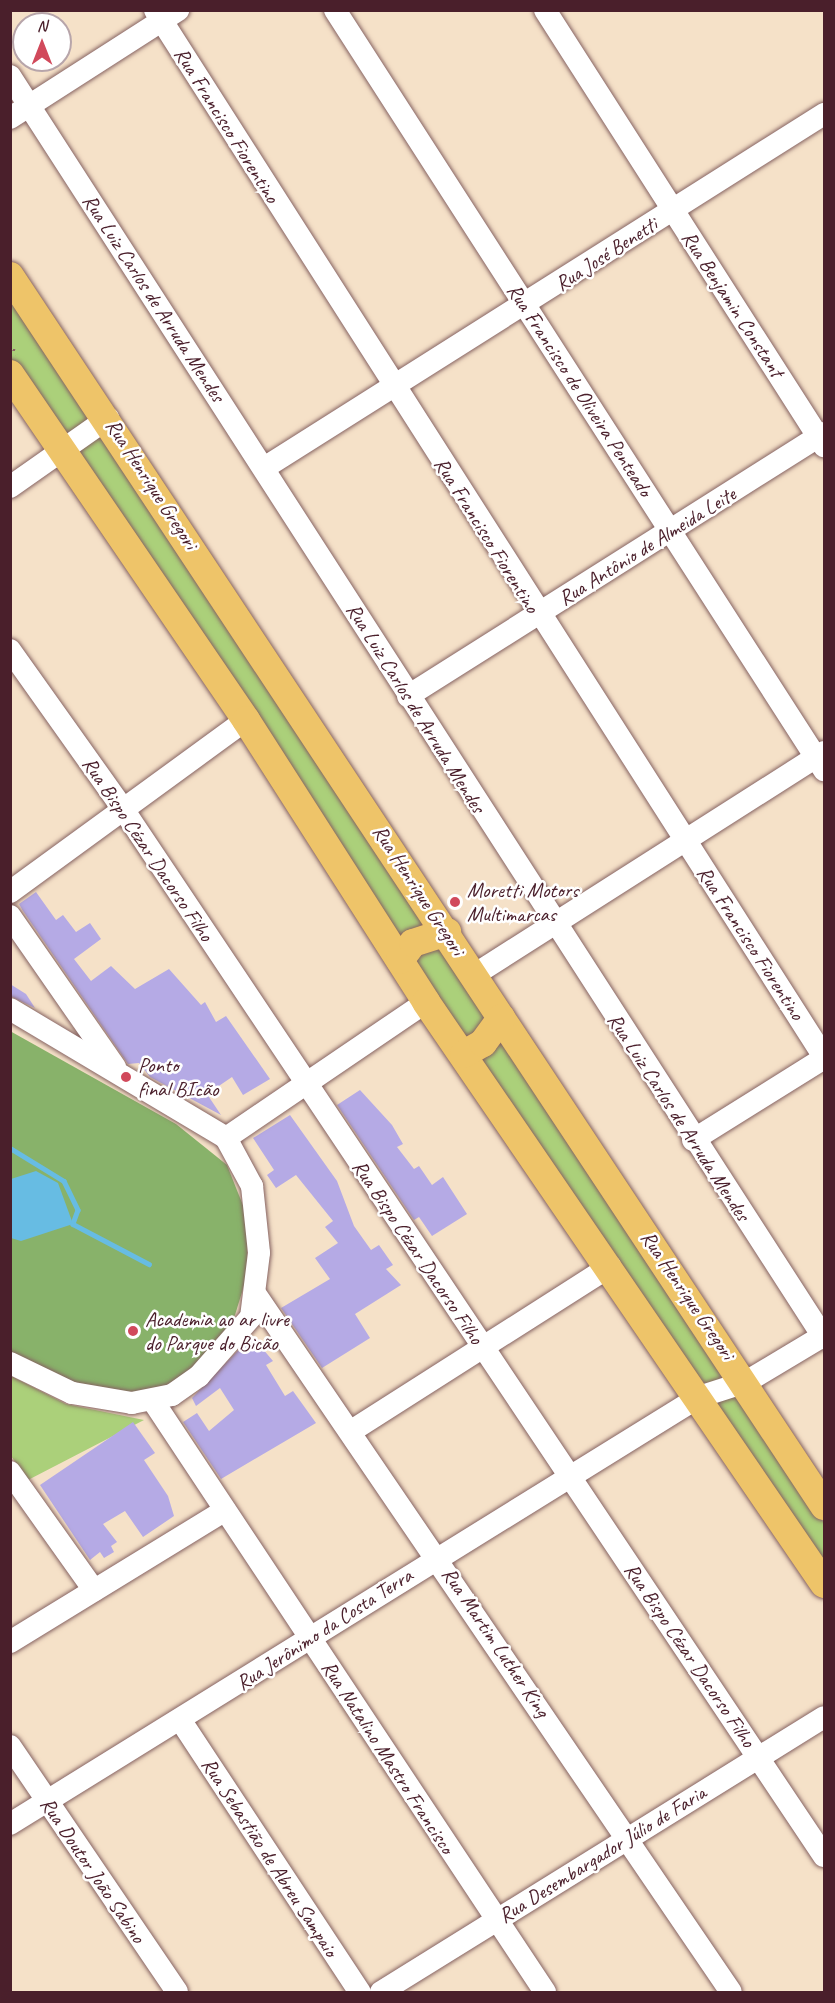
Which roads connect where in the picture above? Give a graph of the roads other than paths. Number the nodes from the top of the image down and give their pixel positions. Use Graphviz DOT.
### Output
graph roads {
  1 [pos="334,10"];
  2 [pos="544,10"];
  3 [pos="165,14"];
  4 [pos="10,76"];
  5 [pos="30,106"];
  6 [pos="825,114"];
  7 [pos="10,118"];
  8 [pos="673,211"];
  9 [pos="10,276"];
  10 [pos="525,305"];
  11 [pos="10,375"];
  12 [pos="393,387"];
  13 [pos="108,418"];
  14 [pos="822,439"];
  15 [pos="62,449"];
  16 [pos="264,468"];
  17 [pos="10,487"];
  18 [pos="671,531"];
  19 [pos="537,614"];
  20 [pos="10,650"];
  21 [pos="408,696"];
  22 [pos="246,720"];
  23 [pos="822,760"];
  24 [pos="123,809"];
  25 [pos="685,841"];
  26 [pos="10,892"];
  27 [pos="10,916"];
  28 [pos="554,924"];
  29 [pos="447,932"];
  30 [pos="400,960"];
  31 [pos="474,975"];
  32 [pos="426,1002"];
  33 [pos="10,1009"];
  34 [pos="501,1018"];
  35 [pos="464,1054"];
  36 [pos="825,1058"];
  37 [pos="120,1073"];
  38 [pos="304,1082"];
  39 [pos="226,1138"];
  40 [pos="693,1140"];
  41 [pos="610,1266"];
  42 [pos="256,1295"];
  43 [pos="824,1337"];
  44 [pos="482,1348"];
  45 [pos="10,1363"];
  46 [pos="746,1382"];
  47 [pos="699,1397"];
  48 [pos="153,1401"];
  49 [pos="353,1430"];
  50 [pos="10,1472"];
  51 [pos="571,1476"];
  52 [pos="825,1506"];
  53 [pos="225,1510"];
  54 [pos="438,1557"];
  55 [pos="825,1584"];
  56 [pos="94,1590"];
  57 [pos="310,1638"];
  58 [pos="10,1642"];
  59 [pos="825,1717"];
  60 [pos="181,1721"];
  61 [pos="10,1746"];
  62 [pos="758,1756"];
  63 [pos="46,1801"];
  64 [pos="10,1824"];
  65 [pos="627,1837"];
  66 [pos="825,1856"];
  67 [pos="496,1920"];
  68 [pos="177,1992"];
  69 [pos="360,1992"];
  70 [pos="381,1992"];
  71 [pos="545,1992"];
  72 [pos="731,1992"];
  1 -- 10 [label="street, Rua Francisco de Oliveira Penteado"];
  2 -- 8 [label="street, Rua Benjamin Constant"];
  3 -- 5 [label="street"];
  3 -- 12 [label="street, Rua Francisco Fiorentino"];
  4 -- 5 [label="street, Rua Luiz Carlos de Arruda Mendes"];
  5 -- 7 [label="street"];
  5 -- 16 [label="street, Rua Luiz Carlos de Arruda Mendes"];
  6 -- 8 [label="street, Rua José Benetti"];
  8 -- 10 [label="street, Rua José Benetti"];
  8 -- 14 [label="street, Rua Benjamin Constant"];
  9 -- 13 [label="main road, Rua Henrique Gregori"];
  10 -- 12 [label="street, Rua José Benetti"];
  10 -- 18 [label="street, Rua Francisco de Oliveira Penteado"];
  11 -- 15 [label="main road"];
  12 -- 16 [label="street, Rua José Benetti"];
  12 -- 19 [label="street, Rua Francisco Fiorentino"];
  13 -- 15 [label="street"];
  13 -- 29 [label="main road, Rua Henrique Gregori"];
  14 -- 18 [label="street, Rua Antônio de Almeida Leite"];
  15 -- 17 [label="street"];
  15 -- 22 [label="main road"];
  16 -- 21 [label="street, Rua Luiz Carlos de Arruda Mendes"];
  18 -- 19 [label="street, Rua Antônio de Almeida Leite"];
  18 -- 23 [label="street, Rua Francisco de Oliveira Penteado"];
  19 -- 21 [label="street, Rua Antônio de Almeida Leite"];
  19 -- 25 [label="street, Rua Francisco Fiorentino"];
  20 -- 24 [label="street, Rua Bispo Cézar Dacorso Filho"];
  21 -- 28 [label="street, Rua Luiz Carlos de Arruda Mendes"];
  22 -- 24 [label="street"];
  22 -- 30 [label="main road"];
  23 -- 25 [label="street"];
  24 -- 26 [label="street"];
  24 -- 38 [label="street, Rua Bispo Cézar Dacorso Filho"];
  25 -- 28 [label="street"];
  25 -- 36 [label="street, Rua Francisco Fiorentino"];
  27 -- 37 [label="street"];
  28 -- 31 [label="street"];
  28 -- 40 [label="street, Rua Luiz Carlos de Arruda Mendes"];
  29 -- 30 [label="main road"];
  29 -- 31 [label="main road, Rua Henrique Gregori"];
  30 -- 32 [label="main road"];
  31 -- 34 [label="main road, Rua Henrique Gregori"];
  32 -- 35 [label="main road"];
  32 -- 38 [label="street"];
  33 -- 37 [label="street"];
  34 -- 35 [label="main road"];
  34 -- 46 [label="main road, Rua Henrique Gregori"];
  35 -- 41 [label="main road"];
  36 -- 40 [label="street"];
  37 -- 39 [label="street"];
  38 -- 39 [label="street"];
  38 -- 44 [label="street, Rua Bispo Cézar Dacorso Filho"];
  39 -- 42 [label="street"];
  40 -- 43 [label="street, Rua Luiz Carlos de Arruda Mendes"];
  41 -- 44 [label="street"];
  41 -- 47 [label="main road"];
  42 -- 48 [label="street"];
  42 -- 49 [label="street, Rua Martim Luther King"];
  43 -- 46 [label="street, Rua Jerônimo da Costa Terra"];
  44 -- 49 [label="street"];
  44 -- 51 [label="street, Rua Bispo Cézar Dacorso Filho"];
  45 -- 48 [label="street"];
  46 -- 47 [label="street, Rua Jerônimo da Costa Terra"];
  46 -- 52 [label="main road, Rua Henrique Gregori"];
  47 -- 51 [label="street, Rua Jerônimo da Costa Terra"];
  47 -- 55 [label="main road"];
  48 -- 53 [label="street, Rua Natalino Mastro Francisco"];
  49 -- 54 [label="street, Rua Martim Luther King"];
  50 -- 56 [label="street"];
  51 -- 54 [label="street, Rua Jerônimo da Costa Terra"];
  51 -- 62 [label="street, Rua Bispo Cézar Dacorso Filho"];
  53 -- 56 [label="street"];
  53 -- 57 [label="street, Rua Natalino Mastro Francisco"];
  54 -- 57 [label="street, Rua Jerônimo da Costa Terra"];
  54 -- 65 [label="street, Rua Martim Luther King"];
  56 -- 58 [label="street"];
  57 -- 60 [label="street, Rua Jerônimo da Costa Terra"];
  57 -- 67 [label="street, Rua Natalino Mastro Francisco"];
  59 -- 62 [label="street, Rua Desembargador Júlio de Faria"];
  60 -- 63 [label="street, Rua Jerônimo da Costa Terra"];
  60 -- 69 [label="street, Rua Sebastião de Abreu Sampaio"];
  61 -- 63 [label="street, Rua Doutor João Sabino"];
  62 -- 65 [label="street, Rua Desembargador Júlio de Faria"];
  62 -- 66 [label="street, Rua Bispo Cézar Dacorso Filho"];
  63 -- 64 [label="street, Rua Jerônimo da Costa Terra"];
  63 -- 68 [label="street, Rua Doutor João Sabino"];
  65 -- 67 [label="street, Rua Desembargador Júlio de Faria"];
  65 -- 72 [label="street, Rua Martim Luther King"];
  67 -- 70 [label="street, Rua Desembargador Júlio de Faria"];
  67 -- 71 [label="street, Rua Natalino Mastro Francisco"];
}
